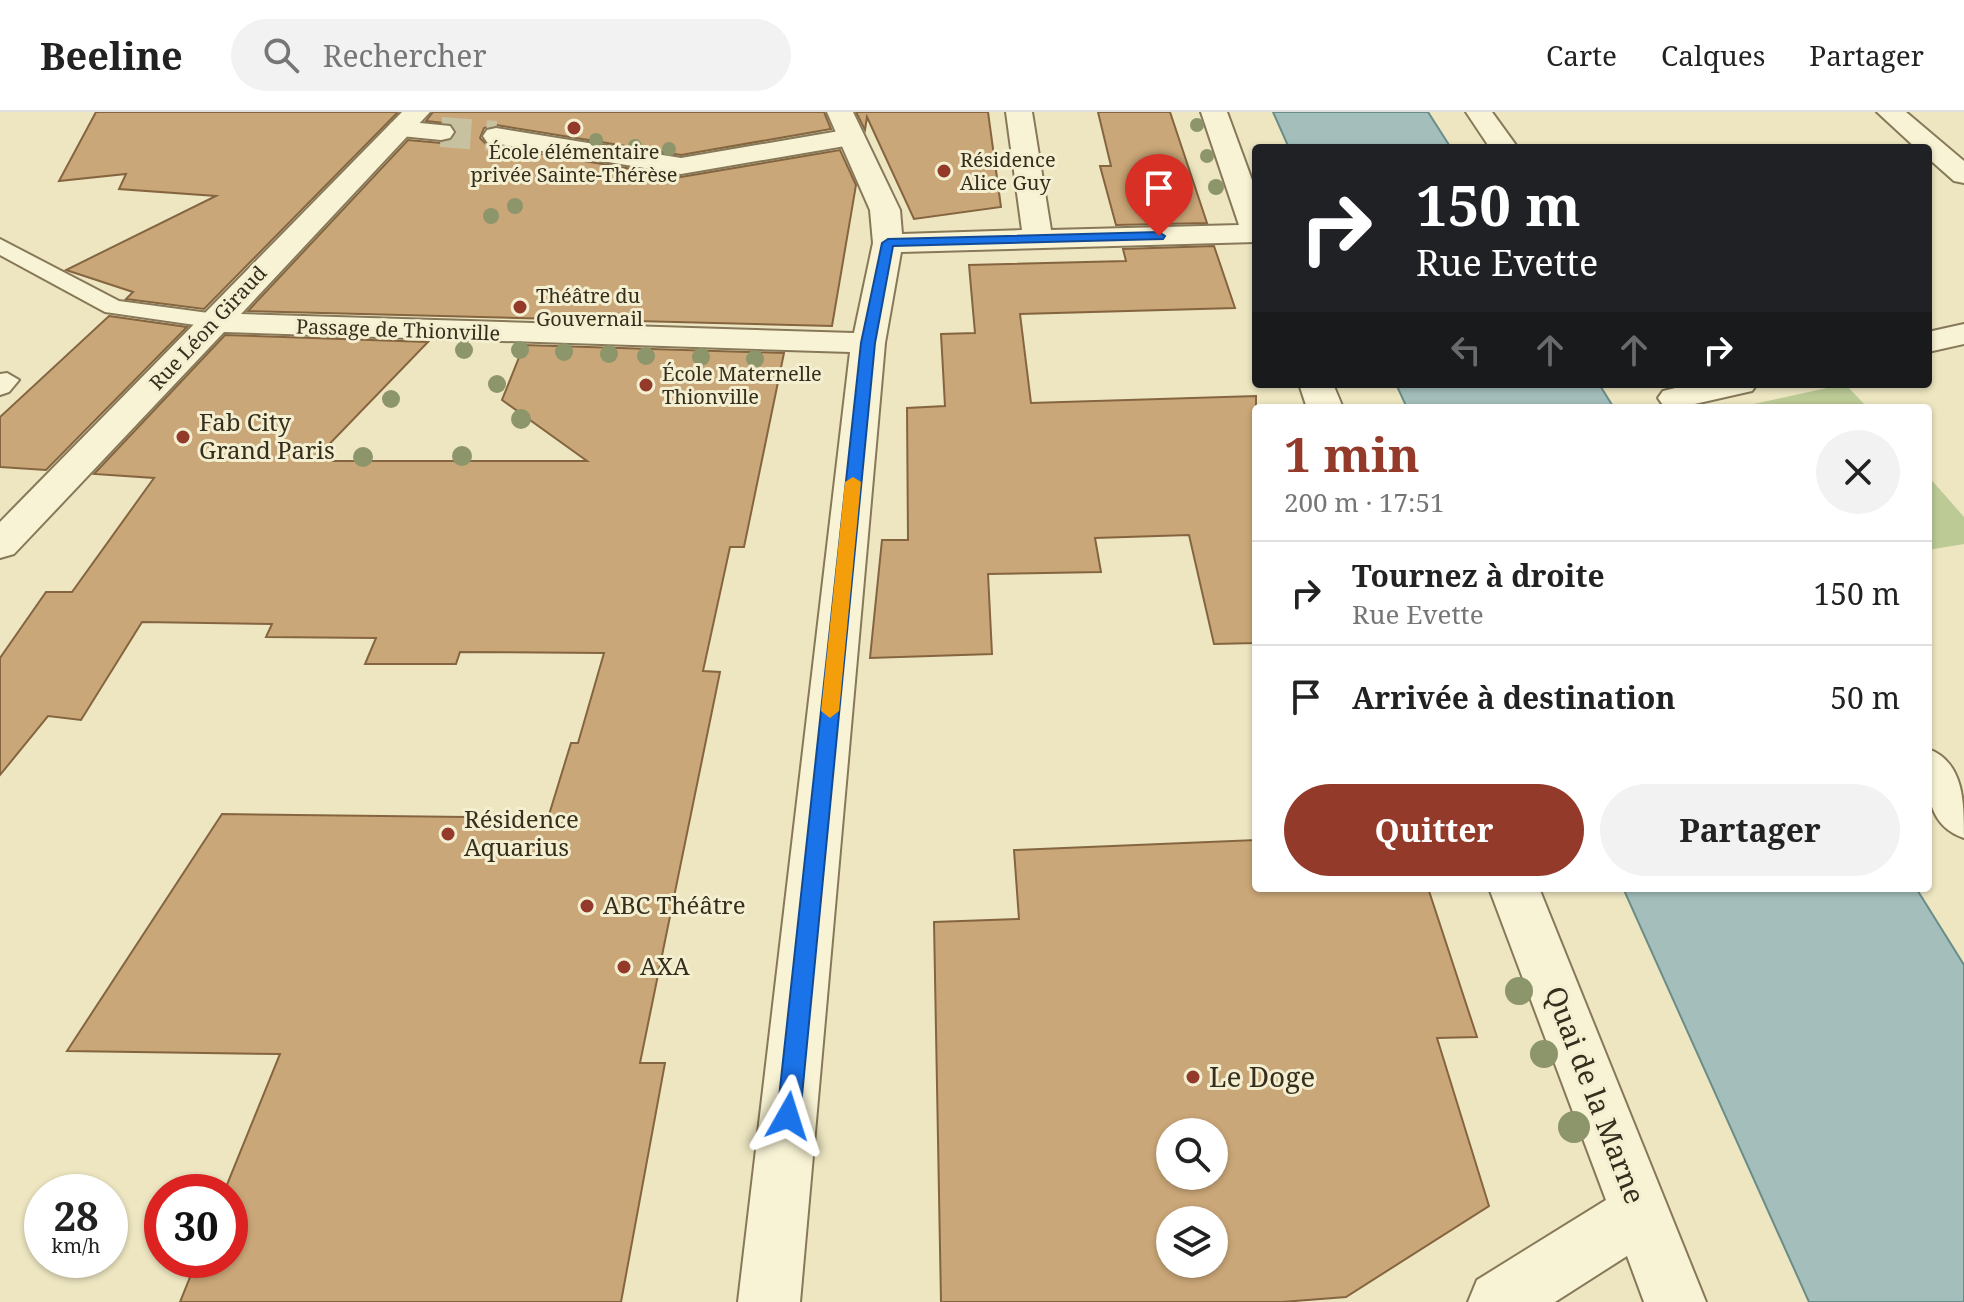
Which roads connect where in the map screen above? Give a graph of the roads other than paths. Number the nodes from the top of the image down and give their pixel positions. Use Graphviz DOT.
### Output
graph roads {
  1 [pos="1019,112"];
  2 [pos="1214,112"];
  3 [pos="1479,112"];
  4 [pos="1890,112"];
  5 [pos="419,124"];
  6 [pos="845,125"];
  7 [pos="496,136"];
  8 [pos="1501,144"];
  9 [pos="1928,144"];
  10 [pos="1932,148"];
  11 [pos="1964,175"];
  12 [pos="1252,221"];
  13 [pos="1252,232"];
  14 [pos="1038,239"];
  15 [pos="888,243"];
  16 [pos="0,246"];
  17 [pos="216,321"];
  18 [pos="1964,334"];
  19 [pos="1932,341"];
  20 [pos="868,343"];
  21 [pos="1720,388"];
  22 [pos="1674,397"];
  23 [pos="0,545"];
  24 [pos="1932,773"];
  25 [pos="1964,819"];
  26 [pos="1516,892"];
  27 [pos="1641,1212"];
  28 [pos="769,1302"];
  29 [pos="1499,1302"];
  30 [pos="1675,1302"];
  1 -- 14 [label="street"];
  2 -- 12 [label="street"];
  3 -- 8 [label="street"];
  4 -- 9 [label="street"];
  5 -- 17 [label="street, Rue Léon Giraud"];
  6 -- 7 [label="street"];
  6 -- 15 [label="street"];
  10 -- 11 [label="street"];
  13 -- 14 [label="street"];
  14 -- 15 [label="street"];
  15 -- 20 [label="street"];
  16 -- 17 [label="lane"];
  17 -- 20 [label="street, Passage de Thionville"];
  17 -- 23 [label="street, Rue Léon Giraud"];
  18 -- 19 [label="street"];
  20 -- 28 [label="street"];
  21 -- 22 [label="street"];
  24 -- 25 [label="street"];
  26 -- 27 [label="street, Quai de la Marne"];
  27 -- 29 [label="street"];
  27 -- 30 [label="street, Quai de la Marne"];
}
